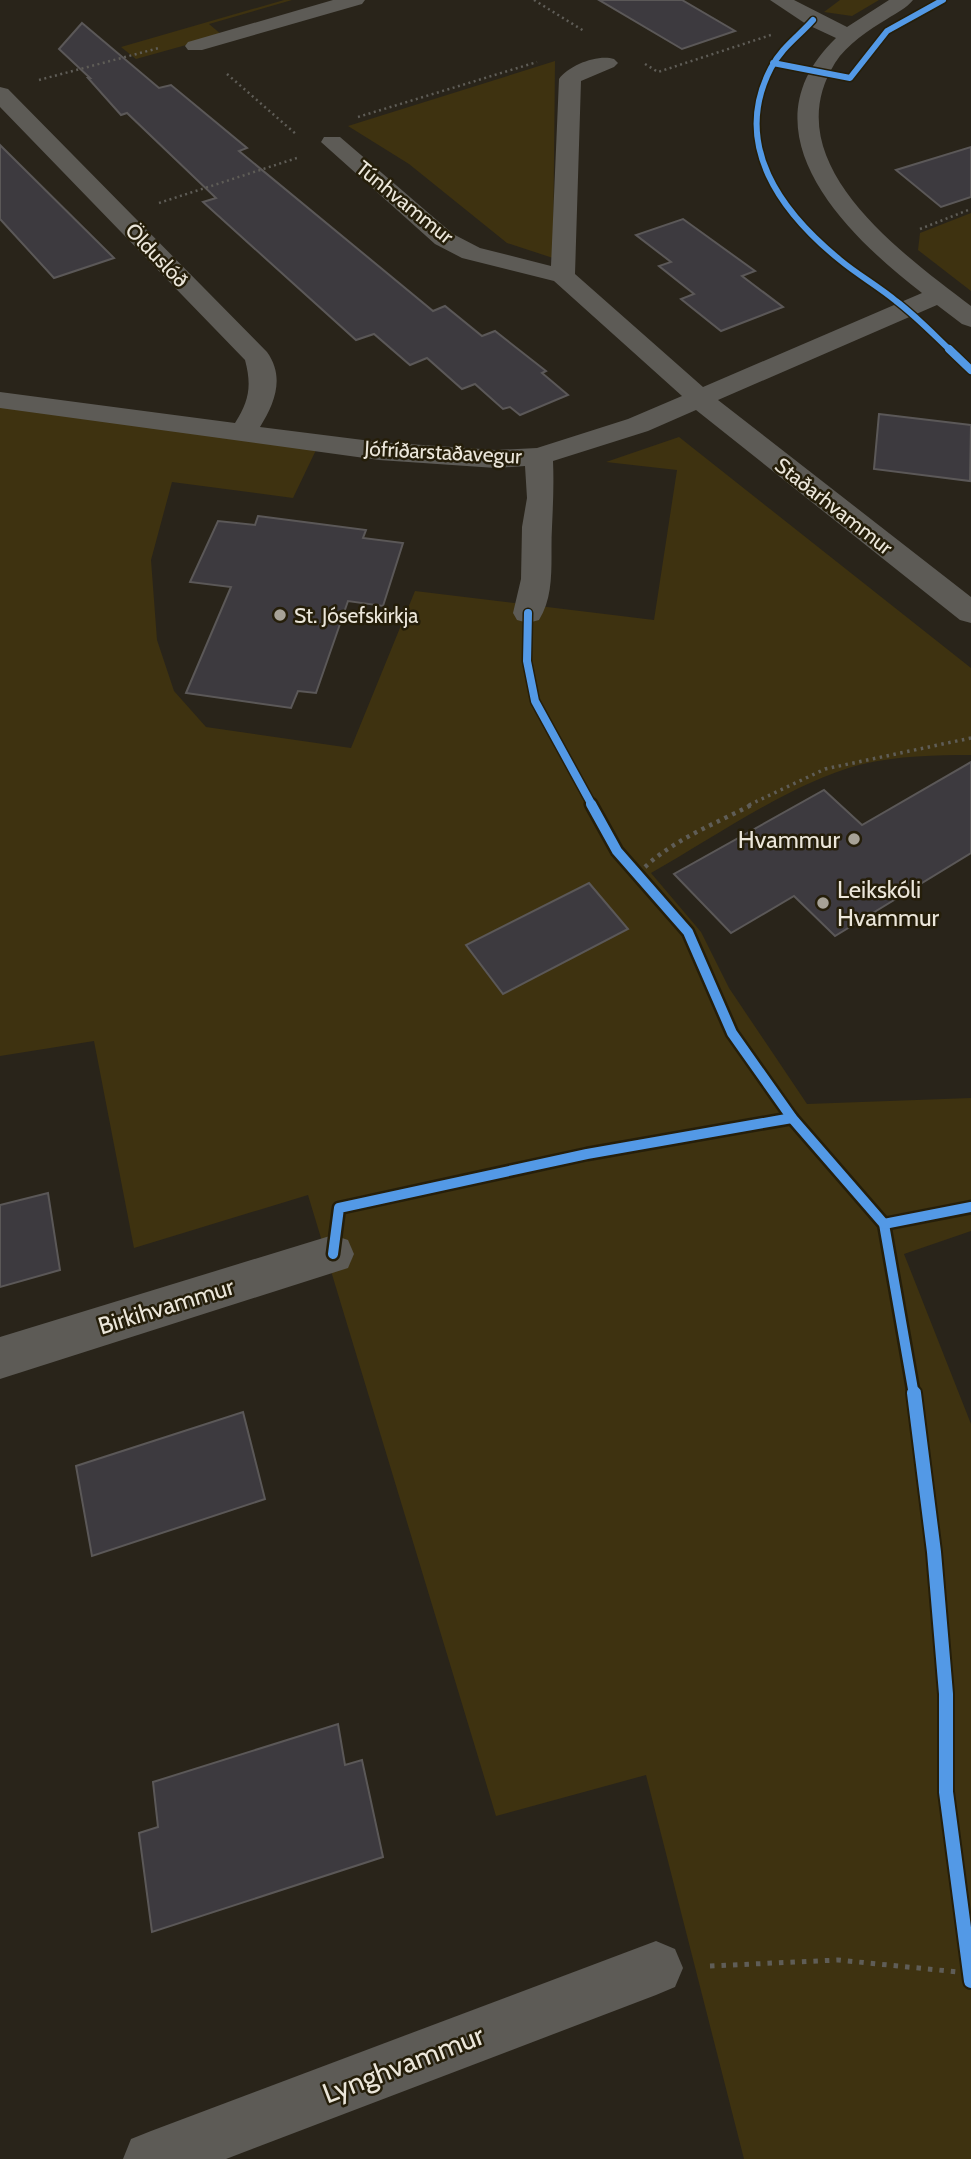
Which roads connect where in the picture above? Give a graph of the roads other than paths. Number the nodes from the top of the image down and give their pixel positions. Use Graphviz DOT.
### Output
graph roads {
  1 [pos="355,0"];
  2 [pos="780,0"];
  3 [pos="903,0"];
  4 [pos="848,35"];
  5 [pos="195,46"];
  6 [pos="607,62"];
  7 [pos="0,94"];
  8 [pos="332,142"];
  9 [pos="563,276"];
  10 [pos="941,294"];
  11 [pos="971,319"];
  12 [pos="698,398"];
  13 [pos="0,400"];
  14 [pos="244,431"];
  15 [pos="539,456"];
  16 [pos="528,613"];
  17 [pos="971,613"];
  18 [pos="333,1254"];
  19 [pos="0,1358"];
  20 [pos="656,1968"];
  21 [pos="151,2159"];
  1 -- 5 [label="street"];
  2 -- 4 [label="street"];
  3 -- 4 [label="street"];
  4 -- 10 [label="street"];
  6 -- 9 [label="street"];
  7 -- 14 [label="street, Ölduslóð"];
  8 -- 9 [label="street, Túnhvammur"];
  9 -- 12 [label="street, Túnhvammur"];
  10 -- 11 [label="street"];
  10 -- 12 [label="street, Jófríðarstaðavegur"];
  12 -- 15 [label="street, Jófríðarstaðavegur"];
  12 -- 17 [label="street, Staðarhvammur"];
  13 -- 14 [label="street, Jófríðarstaðavegur"];
  14 -- 15 [label="street, Jófríðarstaðavegur"];
  15 -- 16 [label="street"];
  18 -- 19 [label="street, Birkihvammur"];
  20 -- 21 [label="street, Lynghvammur"];
}
